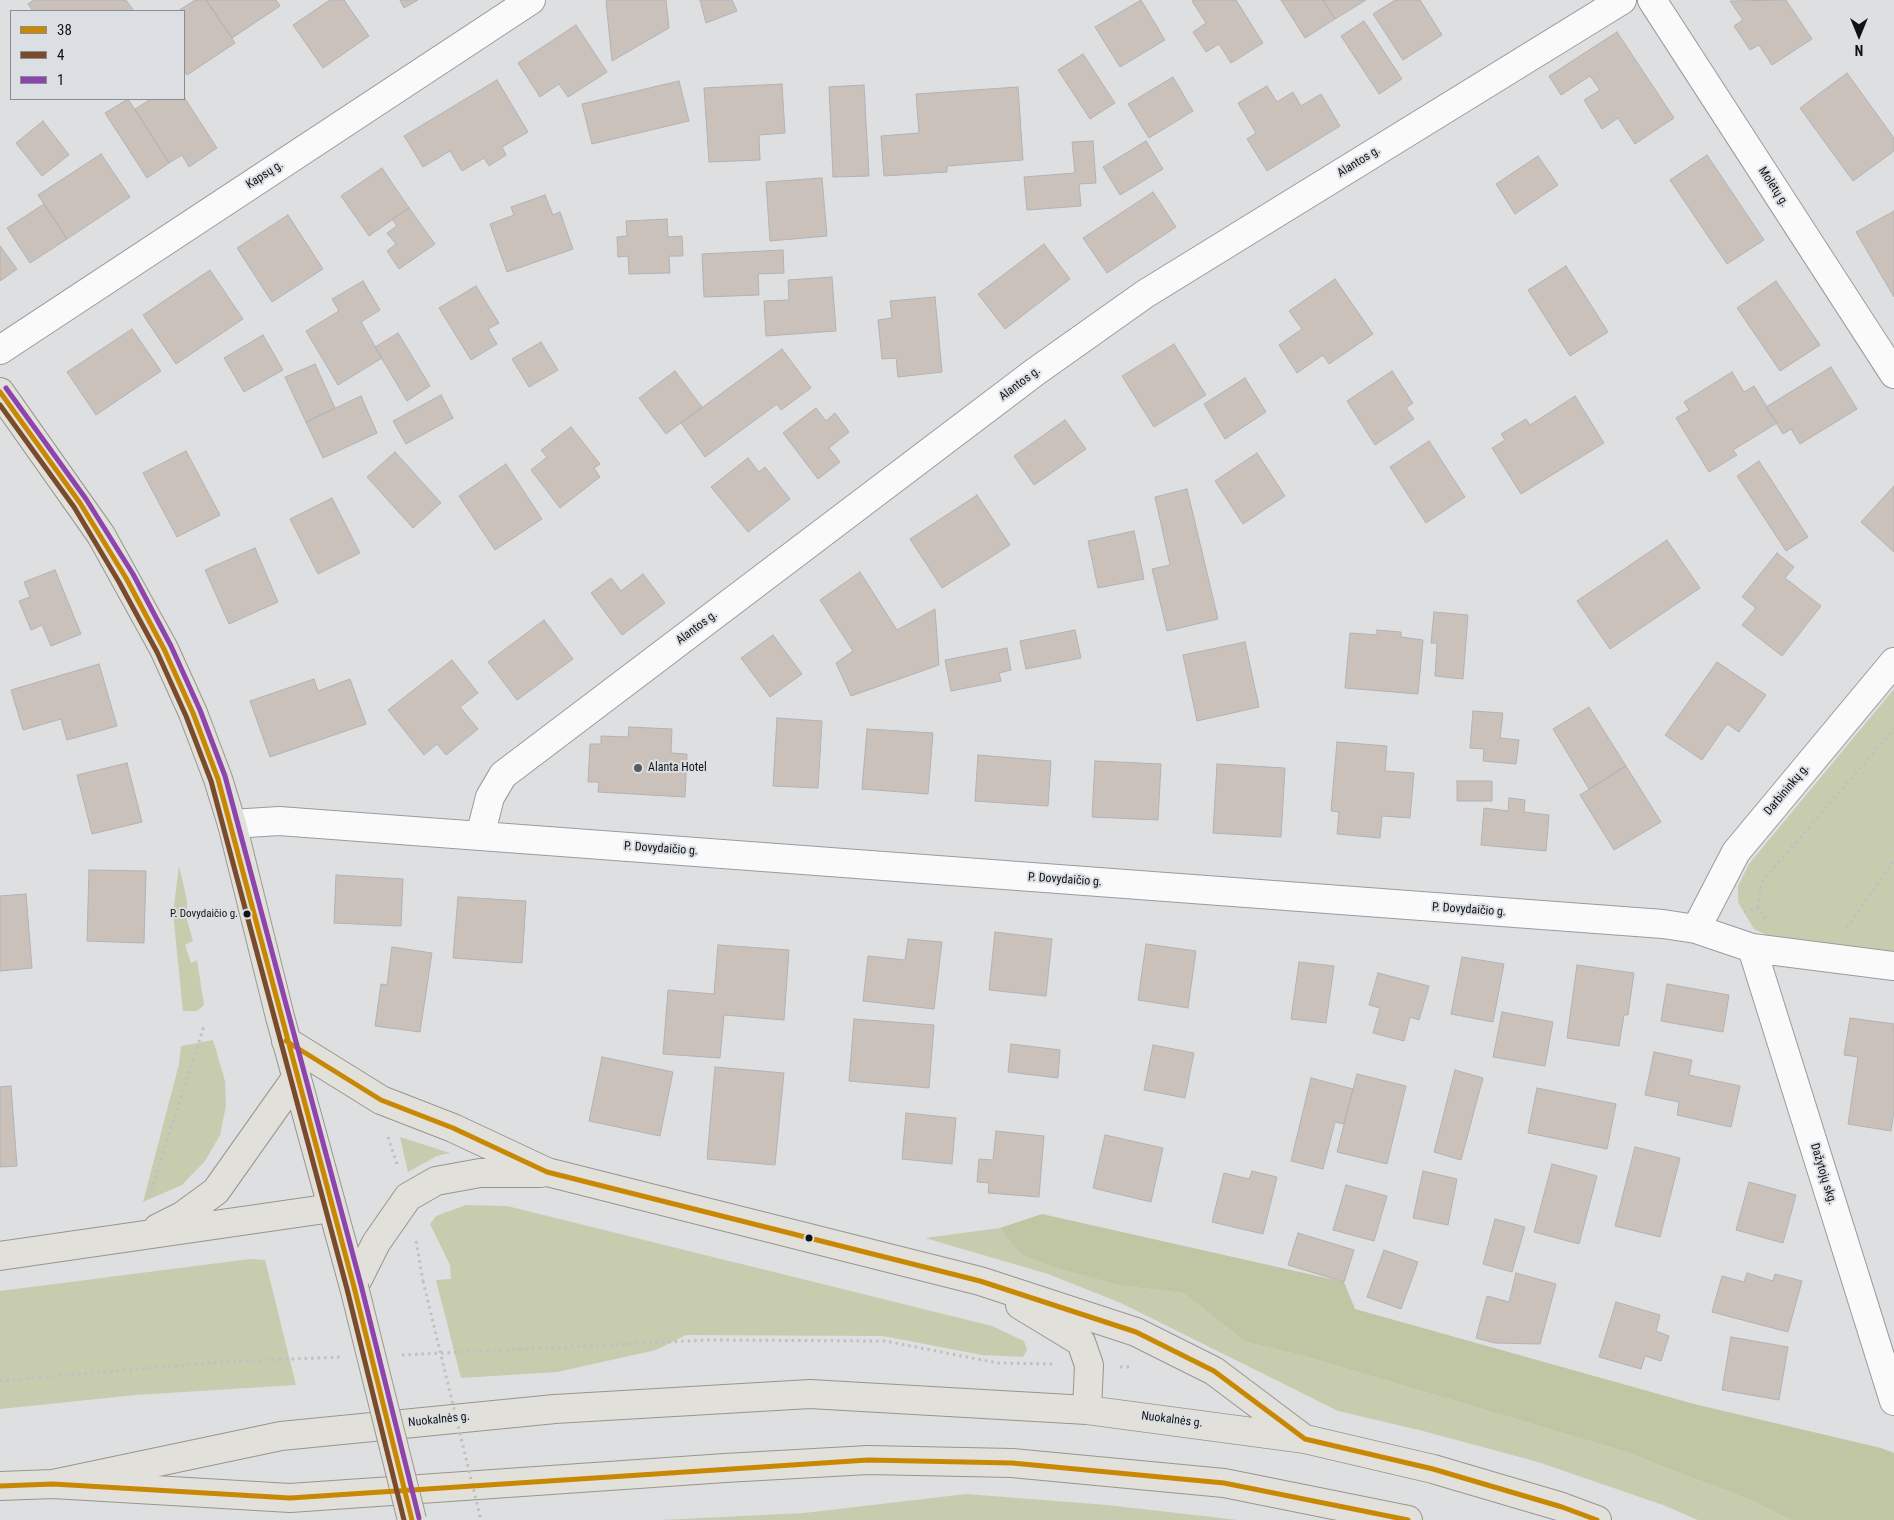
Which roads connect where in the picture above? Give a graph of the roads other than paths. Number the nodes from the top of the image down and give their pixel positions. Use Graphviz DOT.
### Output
graph roads {
  1 [pos="531,0"];
  2 [pos="1622,0"];
  3 [pos="1652,0"];
  4 [pos="0,350"];
  5 [pos="1894,374"];
  6 [pos="0,392"];
  7 [pos="1894,662"];
  8 [pos="232,824"];
  9 [pos="480,836"];
  10 [pos="1696,929"];
  11 [pos="1752,948"];
  12 [pos="1894,966"];
  13 [pos="286,1041"];
  14 [pos="296,1078"];
  15 [pos="548,1172"];
  16 [pos="332,1208"];
  17 [pos="140,1236"];
  18 [pos="0,1256"];
  19 [pos="980,1281"];
  20 [pos="354,1287"];
  21 [pos="1894,1401"];
  22 [pos="1087,1410"];
  23 [pos="1305,1439"];
  24 [pos="53,1484"];
  25 [pos="0,1486"];
  26 [pos="412,1520"];
  27 [pos="1408,1520"];
  28 [pos="1597,1520"];
  1 -- 4 [label="street, Kapsų g."];
  2 -- 9 [label="street, Alantos g."];
  3 -- 5 [label="street, Molėtų g."];
  6 -- 8 [label="main road"];
  7 -- 10 [label="street, Darbininkų g."];
  8 -- 9 [label="street, P. Dovydaičio g."];
  8 -- 13 [label="main road"];
  9 -- 10 [label="street, P. Dovydaičio g."];
  10 -- 11 [label="street, P. Dovydaičio g."];
  11 -- 12 [label="street, P. Dovydaičio g."];
  11 -- 21 [label="street, Dažytojų skg."];
  13 -- 14 [label="main road"];
  13 -- 15 [label="main road"];
  14 -- 16 [label="main road"];
  14 -- 17 [label="main road"];
  15 -- 19 [label="main road"];
  15 -- 20 [label="main road"];
  16 -- 17 [label="main road"];
  16 -- 20 [label="main road"];
  17 -- 18 [label="main road"];
  19 -- 22 [label="main road"];
  19 -- 23 [label="main road"];
  20 -- 26 [label="main road, bridge"];
  22 -- 23 [label="main road, Nuokalnės g."];
  22 -- 24 [label="main road, Nuokalnės g."];
  23 -- 28 [label="main road, Nuokalnės g."];
  24 -- 25 [label="main road, Nuokalnės g."];
  24 -- 27 [label="main road, Nuokalnės g."];
}
